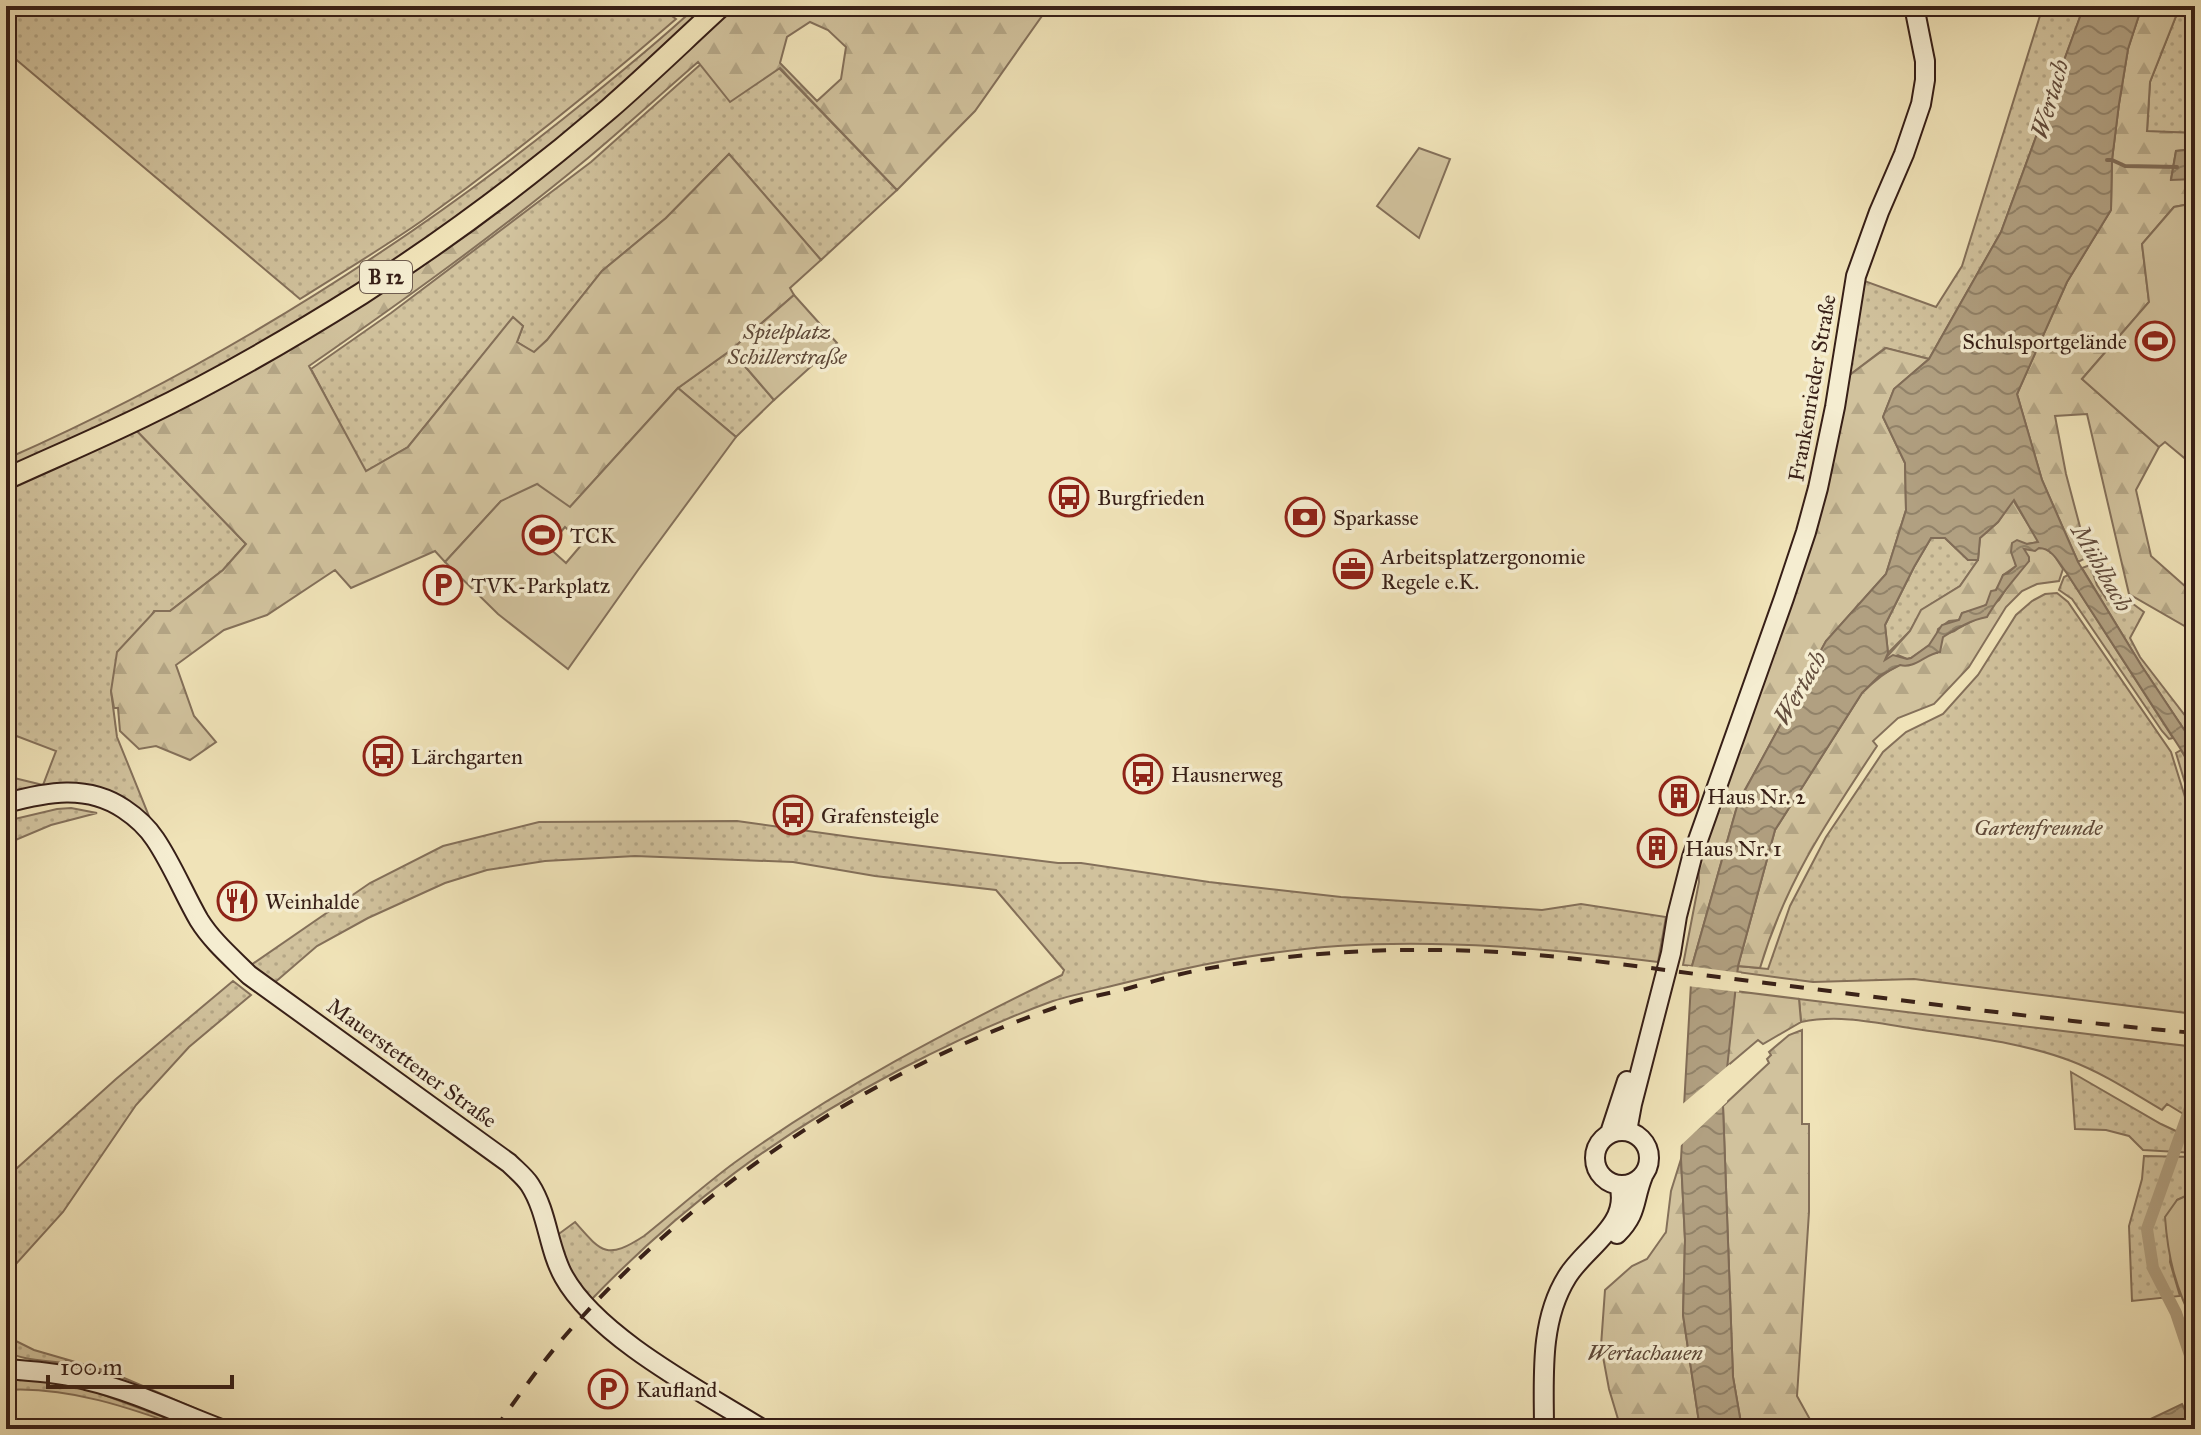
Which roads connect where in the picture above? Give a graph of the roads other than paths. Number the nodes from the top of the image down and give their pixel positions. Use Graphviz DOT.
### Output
graph roads {
  1 [pos="721,6"];
  2 [pos="1914,6"];
  3 [pos="6,479"];
  4 [pos="6,803"];
  5 [pos="1619,1132"];
  6 [pos="1643,1176"];
  7 [pos="1619,1185"];
  8 [pos="1624,1216"];
  9 [pos="6,1369"];
  10 [pos="221,1429"];
  11 [pos="762,1429"];
  12 [pos="1544,1429"];
  1 -- 3 [label="main road, B 12"];
  2 -- 5 [label="street, Frankenrieder Straße"];
  4 -- 11 [label="street, Mauerstettener Straße"];
  5 -- 6 [label="street"];
  5 -- 7 [label="street"];
  6 -- 7 [label="street"];
  6 -- 8 [label="street"];
  7 -- 8 [label="street"];
  8 -- 12 [label="street"];
  9 -- 10 [label="street"];
}
